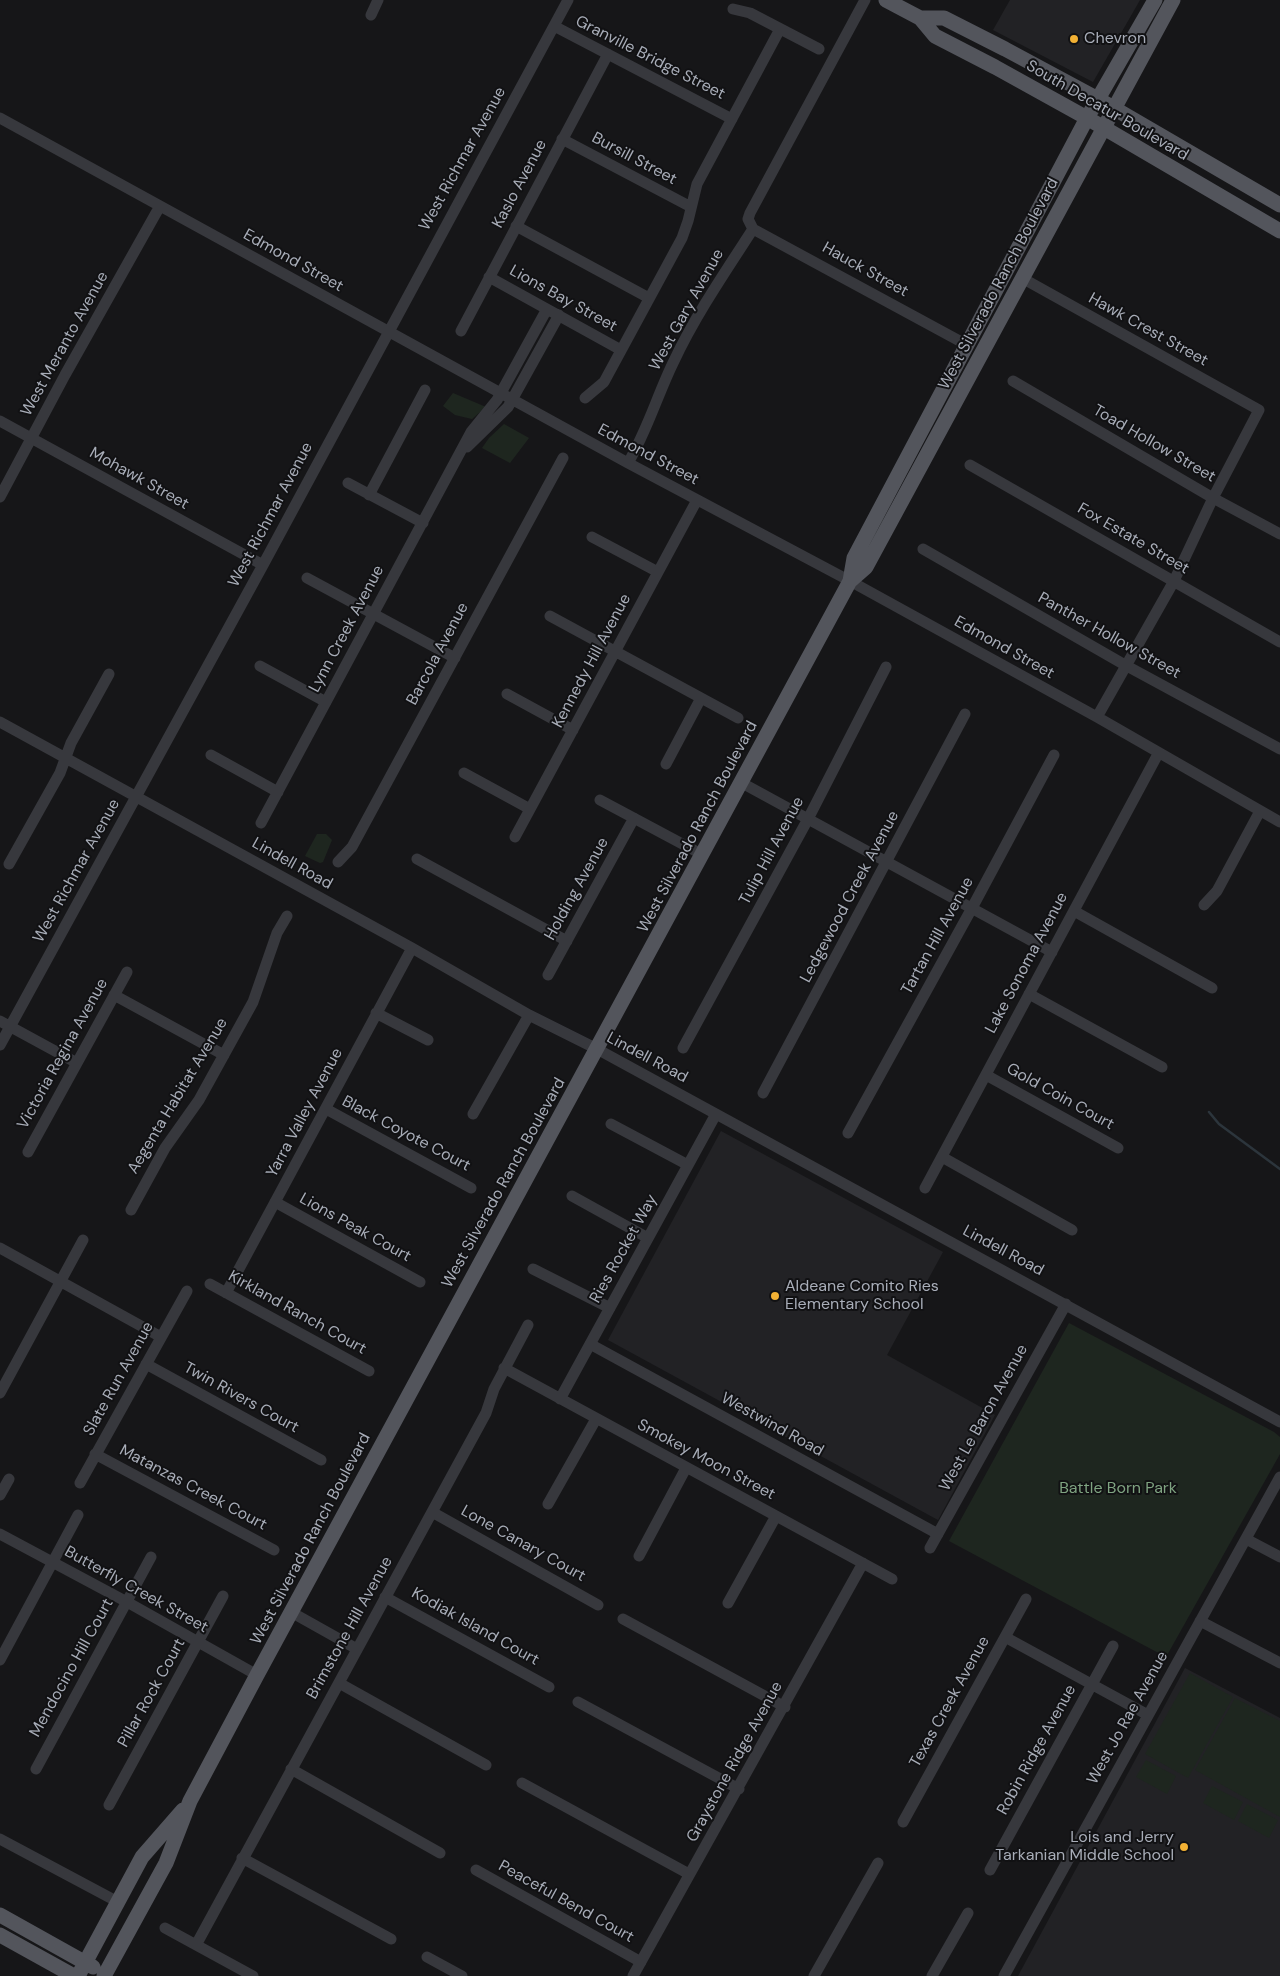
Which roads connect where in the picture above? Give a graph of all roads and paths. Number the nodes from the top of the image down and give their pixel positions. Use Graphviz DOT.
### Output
graph roads {
  1 [pos="378,0"];
  2 [pos="568,0"];
  3 [pos="865,0"];
  4 [pos="886,0"];
  5 [pos="1154,0"];
  6 [pos="1172,0"];
  7 [pos="733,9"];
  8 [pos="371,15"];
  9 [pos="920,18"];
  10 [pos="554,26"];
  11 [pos="780,29"];
  12 [pos="819,49"];
  13 [pos="608,54"];
  14 [pos="1098,99"];
  15 [pos="1114,108"];
  16 [pos="0,118"];
  17 [pos="1087,118"];
  18 [pos="732,119"];
  19 [pos="1103,129"];
  20 [pos="562,139"];
  21 [pos="1280,205"];
  22 [pos="160,206"];
  23 [pos="691,208"];
  24 [pos="751,225"];
  25 [pos="516,226"];
  26 [pos="1280,231"];
  27 [pos="489,277"];
  28 [pos="1022,278"];
  29 [pos="649,298"];
  30 [pos="547,309"];
  31 [pos="559,315"];
  32 [pos="461,331"];
  33 [pos="387,332"];
  34 [pos="967,345"];
  35 [pos="621,350"];
  36 [pos="1013,381"];
  37 [pos="425,390"];
  38 [pos="501,394"];
  39 [pos="585,398"];
  40 [pos="512,400"];
  41 [pos="0,422"];
  42 [pos="32,438"];
  43 [pos="462,451"];
  44 [pos="563,458"];
  45 [pos="628,463"];
  46 [pos="970,465"];
  47 [pos="348,483"];
  48 [pos="369,494"];
  49 [pos="0,497"];
  50 [pos="1213,498"];
  51 [pos="697,500"];
  52 [pos="423,524"];
  53 [pos="1280,534"];
  54 [pos="592,537"];
  55 [pos="922,549"];
  56 [pos="263,565"];
  57 [pos="658,572"];
  58 [pos="307,578"];
  59 [pos="850,581"];
  60 [pos="1174,581"];
  61 [pos="374,614"];
  62 [pos="550,616"];
  63 [pos="1280,642"];
  64 [pos="615,651"];
  65 [pos="455,658"];
  66 [pos="1125,665"];
  67 [pos="260,666"];
  68 [pos="886,667"];
  69 [pos="109,674"];
  70 [pos="507,694"];
  71 [pos="701,698"];
  72 [pos="326,702"];
  73 [pos="966,714"];
  74 [pos="738,718"];
  75 [pos="1097,718"];
  76 [pos="0,722"];
  77 [pos="573,730"];
  78 [pos="1280,749"];
  79 [pos="1054,754"];
  80 [pos="1158,754"];
  81 [pos="211,755"];
  82 [pos="65,758"];
  83 [pos="666,764"];
  84 [pos="464,773"];
  85 [pos="742,783"];
  86 [pos="278,792"];
  87 [pos="136,797"];
  88 [pos="600,800"];
  89 [pos="530,809"];
  90 [pos="1260,811"];
  91 [pos="634,818"];
  92 [pos="808,819"];
  93 [pos="1280,822"];
  94 [pos="261,823"];
  95 [pos="515,836"];
  96 [pos="703,855"];
  97 [pos="417,859"];
  98 [pos="338,862"];
  99 [pos="888,862"];
  100 [pos="9,864"];
  101 [pos="1204,905"];
  102 [pos="972,908"];
  103 [pos="1074,911"];
  104 [pos="287,916"];
  105 [pos="567,941"];
  106 [pos="412,948"];
  107 [pos="1052,952"];
  108 [pos="127,972"];
  109 [pos="548,975"];
  110 [pos="1212,988"];
  111 [pos="1030,994"];
  112 [pos="114,995"];
  113 [pos="376,1013"];
  114 [pos="529,1015"];
  115 [pos="5,1024"];
  116 [pos="428,1040"];
  117 [pos="0,1045"];
  118 [pos="683,1048"];
  119 [pos="597,1050"];
  120 [pos="224,1055"];
  121 [pos="77,1064"];
  122 [pos="1162,1067"];
  123 [pos="986,1075"];
  124 [pos="763,1094"];
  125 [pos="326,1110"];
  126 [pos="473,1114"];
  127 [pos="716,1114"];
  128 [pos="611,1124"];
  129 [pos="848,1133"];
  130 [pos="1118,1148"];
  131 [pos="28,1152"];
  132 [pos="942,1157"];
  133 [pos="688,1165"];
  134 [pos="471,1188"];
  135 [pos="925,1188"];
  136 [pos="572,1196"];
  137 [pos="275,1202"];
  138 [pos="130,1210"];
  139 [pos="1072,1230"];
  140 [pos="648,1238"];
  141 [pos="83,1240"];
  142 [pos="0,1248"];
  143 [pos="533,1269"];
  144 [pos="62,1281"];
  145 [pos="420,1282"];
  146 [pos="210,1284"];
  147 [pos="187,1291"];
  148 [pos="226,1293"];
  149 [pos="1066,1304"];
  150 [pos="610,1308"];
  151 [pos="528,1325"];
  152 [pos="161,1337"];
  153 [pos="590,1344"];
  154 [pos="146,1364"];
  155 [pos="504,1368"];
  156 [pos="369,1371"];
  157 [pos="0,1393"];
  158 [pos="560,1399"];
  159 [pos="596,1419"];
  160 [pos="1280,1422"];
  161 [pos="96,1454"];
  162 [pos="321,1460"];
  163 [pos="686,1468"];
  164 [pos="1280,1477"];
  165 [pos="9,1479"];
  166 [pos="80,1483"];
  167 [pos="0,1495"];
  168 [pos="548,1504"];
  169 [pos="432,1512"];
  170 [pos="78,1515"];
  171 [pos="776,1516"];
  172 [pos="0,1534"];
  173 [pos="938,1534"];
  174 [pos="1246,1539"];
  175 [pos="930,1548"];
  176 [pos="274,1550"];
  177 [pos="151,1556"];
  178 [pos="640,1556"];
  179 [pos="1280,1557"];
  180 [pos="53,1562"];
  181 [pos="863,1563"];
  182 [pos="892,1579"];
  183 [pos="223,1596"];
  184 [pos="385,1597"];
  185 [pos="1026,1599"];
  186 [pos="127,1602"];
  187 [pos="728,1603"];
  188 [pos="598,1605"];
  189 [pos="291,1612"];
  190 [pos="623,1619"];
  191 [pos="1200,1622"];
  192 [pos="1005,1637"];
  193 [pos="198,1643"];
  194 [pos="1113,1646"];
  195 [pos="357,1649"];
  196 [pos="0,1660"];
  197 [pos="1280,1663"];
  198 [pos="257,1675"];
  199 [pos="339,1683"];
  200 [pos="1092,1684"];
  201 [pos="549,1687"];
  202 [pos="578,1702"];
  203 [pos="785,1707"];
  204 [pos="1148,1715"];
  205 [pos="486,1765"];
  206 [pos="36,1768"];
  207 [pos="291,1769"];
  208 [pos="522,1783"];
  209 [pos="739,1789"];
  210 [pos="190,1801"];
  211 [pos="109,1805"];
  212 [pos="902,1822"];
  213 [pos="0,1839"];
  214 [pos="440,1853"];
  215 [pos="242,1858"];
  216 [pos="878,1863"];
  217 [pos="476,1870"];
  218 [pos="990,1870"];
  219 [pos="690,1874"];
  220 [pos="118,1902"];
  221 [pos="968,1913"];
  222 [pos="0,1915"];
  223 [pos="165,1928"];
  224 [pos="0,1935"];
  225 [pos="391,1938"];
  226 [pos="196,1945"];
  227 [pos="428,1957"];
  228 [pos="641,1962"];
  229 [pos="82,1969"];
  230 [pos="106,1975"];
  231 [pos="74,1976"];
  232 [pos="253,1976"];
  233 [pos="462,1976"];
  234 [pos="633,1976"];
  235 [pos="814,1976"];
  236 [pos="932,1976"];
  237 [pos="1004,1976"];
  1 -- 8 [label="street"];
  2 -- 10 [label="street, West Richmar Avenue"];
  3 -- 24 [label="street, West Gary Avenue"];
  4 -- 9 [label="main road, South Decatur Boulevard"];
  5 -- 14 [label="main road, West Silverado Ranch Boulevard"];
  6 -- 15 [label="main road, West Silverado Ranch Boulevard"];
  7 -- 11 [label="street"];
  9 -- 14 [label="main road, South Decatur Boulevard"];
  9 -- 17 [label="main road, South Decatur Boulevard"];
  10 -- 13 [label="street, Granville Bridge Street"];
  10 -- 33 [label="street, West Richmar Avenue"];
  11 -- 12 [label="street"];
  11 -- 18 [label="street"];
  13 -- 18 [label="street, Granville Bridge Street"];
  13 -- 20 [label="street, Kaslo Avenue"];
  14 -- 15 [label="main road, South Decatur Boulevard"];
  14 -- 17 [label="main road, West Silverado Ranch Boulevard"];
  15 -- 19 [label="main road, West Silverado Ranch Boulevard"];
  15 -- 21 [label="main road, South Decatur Boulevard"];
  16 -- 22 [label="street, Edmond Street"];
  17 -- 19 [label="main road, South Decatur Boulevard"];
  17 -- 34 [label="main road, West Silverado Ranch Boulevard"];
  18 -- 23 [label="street"];
  19 -- 26 [label="main road, South Decatur Boulevard"];
  19 -- 28 [label="main road, West Silverado Ranch Boulevard"];
  20 -- 23 [label="street, Bursill Street"];
  20 -- 25 [label="street, Kaslo Avenue"];
  22 -- 33 [label="street, Edmond Street"];
  22 -- 42 [label="street, West Meranto Avenue"];
  23 -- 29 [label="street"];
  24 -- 34 [label="street, Hauck Street"];
  24 -- 45 [label="street, West Gary Avenue"];
  25 -- 27 [label="street, Kaslo Avenue"];
  25 -- 29 [label="street"];
  27 -- 30 [label="street, Lions Bay Street"];
  27 -- 32 [label="street, Kaslo Avenue"];
  28 -- 50 [label="street, Hawk Crest Street"];
  28 -- 59 [label="main road, West Silverado Ranch Boulevard"];
  29 -- 35 [label="street"];
  30 -- 31 [label="street, Lions Bay Street"];
  30 -- 38 [label="street, Lynn Creek Avenue"];
  31 -- 35 [label="street, Lions Bay Street"];
  31 -- 40 [label="street, Lynn Creek Avenue"];
  33 -- 38 [label="street, Edmond Street"];
  33 -- 56 [label="street, West Richmar Avenue"];
  34 -- 59 [label="main road, West Silverado Ranch Boulevard"];
  35 -- 39 [label="street"];
  36 -- 50 [label="street, Toad Hollow Street"];
  37 -- 48 [label="street"];
  38 -- 40 [label="street, Edmond Street"];
  38 -- 43 [label="street, Lynn Creek Avenue"];
  40 -- 43 [label="street, Lynn Creek Avenue"];
  40 -- 45 [label="street, Edmond Street"];
  41 -- 42 [label="street, Mohawk Street"];
  42 -- 49 [label="street, West Meranto Avenue"];
  42 -- 56 [label="street, Mohawk Street"];
  43 -- 52 [label="street, Lynn Creek Avenue"];
  44 -- 65 [label="street, Barcola Avenue"];
  45 -- 51 [label="street, Edmond Street"];
  46 -- 60 [label="street, Fox Estate Street"];
  47 -- 48 [label="street"];
  48 -- 52 [label="street"];
  50 -- 53 [label="street, Toad Hollow Street"];
  50 -- 60 [label="street"];
  51 -- 57 [label="street, Kennedy Hill Avenue"];
  51 -- 59 [label="street, Edmond Street"];
  52 -- 61 [label="street, Lynn Creek Avenue"];
  54 -- 57 [label="street"];
  55 -- 66 [label="street, Panther Hollow Street"];
  56 -- 87 [label="street, West Richmar Avenue"];
  57 -- 64 [label="street, Kennedy Hill Avenue"];
  58 -- 61 [label="street"];
  59 -- 75 [label="street, Edmond Street"];
  59 -- 85 [label="main road, West Silverado Ranch Boulevard"];
  60 -- 63 [label="street, Fox Estate Street"];
  60 -- 66 [label="street"];
  61 -- 65 [label="street"];
  61 -- 72 [label="street, Lynn Creek Avenue"];
  62 -- 64 [label="street"];
  64 -- 71 [label="street"];
  64 -- 77 [label="street, Kennedy Hill Avenue"];
  65 -- 98 [label="street, Barcola Avenue"];
  66 -- 75 [label="street"];
  66 -- 78 [label="street, Panther Hollow Street"];
  67 -- 72 [label="street"];
  68 -- 92 [label="street, Tulip Hill Avenue"];
  69 -- 82 [label="street"];
  70 -- 77 [label="street"];
  71 -- 74 [label="street"];
  71 -- 83 [label="street"];
  72 -- 86 [label="street, Lynn Creek Avenue"];
  73 -- 99 [label="street, Ledgewood Creek Avenue"];
  75 -- 80 [label="street, Edmond Street"];
  76 -- 82 [label="street, Lindell Road"];
  77 -- 89 [label="street, Kennedy Hill Avenue"];
  79 -- 102 [label="street, Tartan Hill Avenue"];
  80 -- 90 [label="street, Edmond Street"];
  80 -- 103 [label="street, Lake Sonoma Avenue"];
  81 -- 86 [label="street"];
  82 -- 87 [label="street, Lindell Road"];
  82 -- 100 [label="street"];
  84 -- 89 [label="street"];
  85 -- 92 [label="street"];
  85 -- 96 [label="main road, West Silverado Ranch Boulevard"];
  86 -- 94 [label="street, Lynn Creek Avenue"];
  87 -- 106 [label="street, Lindell Road"];
  87 -- 115 [label="street, West Richmar Avenue"];
  88 -- 91 [label="street"];
  89 -- 95 [label="street, Kennedy Hill Avenue"];
  90 -- 93 [label="street, Edmond Street"];
  90 -- 101 [label="street"];
  91 -- 96 [label="street"];
  91 -- 105 [label="street, Holding Avenue"];
  92 -- 99 [label="street"];
  92 -- 118 [label="street, Tulip Hill Avenue"];
  96 -- 119 [label="main road, West Silverado Ranch Boulevard"];
  97 -- 105 [label="street"];
  99 -- 102 [label="street"];
  99 -- 124 [label="street, Ledgewood Creek Avenue"];
  102 -- 107 [label="street"];
  102 -- 129 [label="street, Tartan Hill Avenue"];
  103 -- 107 [label="street, Lake Sonoma Avenue"];
  103 -- 110 [label="street"];
  104 -- 120 [label="street, Aegenta Habitat Avenue"];
  105 -- 109 [label="street, Holding Avenue"];
  106 -- 113 [label="street, Yarra Valley Avenue"];
  106 -- 114 [label="street, Lindell Road"];
  107 -- 111 [label="street, Lake Sonoma Avenue"];
  108 -- 112 [label="street, Victoria Regina Avenue"];
  111 -- 122 [label="street"];
  111 -- 123 [label="street, Lake Sonoma Avenue"];
  112 -- 120 [label="street"];
  112 -- 121 [label="street, Victoria Regina Avenue"];
  113 -- 116 [label="street"];
  113 -- 125 [label="street, Yarra Valley Avenue"];
  114 -- 119 [label="street, Lindell Road"];
  114 -- 126 [label="street"];
  115 -- 117 [label="street, West Richmar Avenue"];
  115 -- 121 [label="street"];
  119 -- 127 [label="street, Lindell Road"];
  119 -- 189 [label="main road, West Silverado Ranch Boulevard"];
  120 -- 138 [label="street, Aegenta Habitat Avenue"];
  121 -- 131 [label="street, Victoria Regina Avenue"];
  123 -- 130 [label="street, Gold Coin Court"];
  123 -- 132 [label="street, Lake Sonoma Avenue"];
  125 -- 134 [label="street, Black Coyote Court"];
  125 -- 137 [label="street, Yarra Valley Avenue"];
  127 -- 133 [label="street, Ries Rocket Way"];
  127 -- 149 [label="street, Lindell Road"];
  128 -- 133 [label="street"];
  132 -- 135 [label="street, Lake Sonoma Avenue"];
  132 -- 139 [label="street"];
  133 -- 140 [label="street, Ries Rocket Way"];
  136 -- 140 [label="street"];
  137 -- 145 [label="street, Lions Peak Court"];
  137 -- 148 [label="street, Yarra Valley Avenue"];
  140 -- 150 [label="street, Ries Rocket Way"];
  141 -- 144 [label="street"];
  142 -- 144 [label="street"];
  143 -- 150 [label="street"];
  144 -- 152 [label="street"];
  144 -- 157 [label="street"];
  146 -- 148 [label="street, Kirkland Ranch Court"];
  147 -- 152 [label="street, Slate Run Avenue"];
  148 -- 156 [label="street, Kirkland Ranch Court"];
  149 -- 160 [label="street, Lindell Road"];
  149 -- 173 [label="street, West Le Baron Avenue"];
  150 -- 153 [label="street, Ries Rocket Way"];
  151 -- 155 [label="street, Brimstone Hill Avenue"];
  152 -- 154 [label="street, Slate Run Avenue"];
  153 -- 158 [label="street, Ries Rocket Way"];
  153 -- 173 [label="street, Westwind Road"];
  154 -- 161 [label="street, Slate Run Avenue"];
  154 -- 162 [label="street, Twin Rivers Court"];
  155 -- 158 [label="street, Smokey Moon Street"];
  155 -- 169 [label="street, Brimstone Hill Avenue"];
  158 -- 159 [label="street, Smokey Moon Street"];
  159 -- 163 [label="street, Smokey Moon Street"];
  159 -- 168 [label="street"];
  161 -- 166 [label="street, Slate Run Avenue"];
  161 -- 176 [label="street, Matanzas Creek Court"];
  163 -- 171 [label="street, Smokey Moon Street"];
  163 -- 178 [label="street"];
  164 -- 174 [label="street, West Jo Rae Avenue"];
  165 -- 167 [label="street"];
  169 -- 184 [label="street, Brimstone Hill Avenue"];
  169 -- 188 [label="street, Lone Canary Court"];
  170 -- 180 [label="street"];
  171 -- 181 [label="street, Smokey Moon Street"];
  171 -- 187 [label="street"];
  172 -- 180 [label="street, Butterfly Creek Street"];
  173 -- 175 [label="street, West Le Baron Avenue"];
  174 -- 179 [label="street"];
  174 -- 191 [label="street, West Jo Rae Avenue"];
  177 -- 186 [label="street, Mendocino Hill Court"];
  180 -- 186 [label="street, Butterfly Creek Street"];
  180 -- 196 [label="street"];
  181 -- 182 [label="street, Smokey Moon Street"];
  181 -- 203 [label="street, Graystone Ridge Avenue"];
  183 -- 193 [label="street, Pillar Rock Court"];
  184 -- 195 [label="street, Brimstone Hill Avenue"];
  184 -- 201 [label="street, Kodiak Island Court"];
  185 -- 192 [label="street, Texas Creek Avenue"];
  186 -- 193 [label="street, Butterfly Creek Street"];
  186 -- 206 [label="street, Mendocino Hill Court"];
  189 -- 195 [label="street"];
  189 -- 198 [label="main road, West Silverado Ranch Boulevard"];
  190 -- 203 [label="street"];
  191 -- 197 [label="street"];
  191 -- 204 [label="street, West Jo Rae Avenue"];
  192 -- 200 [label="street"];
  192 -- 212 [label="street, Texas Creek Avenue"];
  193 -- 198 [label="street, Butterfly Creek Street"];
  193 -- 211 [label="street, Pillar Rock Court"];
  194 -- 200 [label="street, Robin Ridge Avenue"];
  195 -- 199 [label="street, Brimstone Hill Avenue"];
  198 -- 210 [label="main road, West Silverado Ranch Boulevard"];
  199 -- 205 [label="street"];
  199 -- 207 [label="street, Brimstone Hill Avenue"];
  200 -- 204 [label="street"];
  200 -- 218 [label="street, Robin Ridge Avenue"];
  202 -- 209 [label="street"];
  203 -- 209 [label="street, Graystone Ridge Avenue"];
  204 -- 237 [label="street, West Jo Rae Avenue"];
  207 -- 214 [label="street"];
  207 -- 215 [label="street, Brimstone Hill Avenue"];
  208 -- 219 [label="street"];
  209 -- 219 [label="street, Graystone Ridge Avenue"];
  210 -- 220 [label="main road, West Silverado Ranch Boulevard"];
  210 -- 230 [label="main road, West Silverado Ranch Boulevard"];
  213 -- 220 [label="street"];
  215 -- 225 [label="street"];
  215 -- 226 [label="street, Brimstone Hill Avenue"];
  216 -- 235 [label="street"];
  217 -- 228 [label="street, Peaceful Bend Court"];
  219 -- 228 [label="street, Graystone Ridge Avenue"];
  220 -- 229 [label="main road, West Silverado Ranch Boulevard"];
  221 -- 236 [label="street"];
  222 -- 229 [label="main road"];
  223 -- 226 [label="street"];
  224 -- 231 [label="main road"];
  226 -- 232 [label="street"];
  227 -- 233 [label="street"];
  228 -- 234 [label="street, Graystone Ridge Avenue"];
  229 -- 230 [label="main road"];
}
